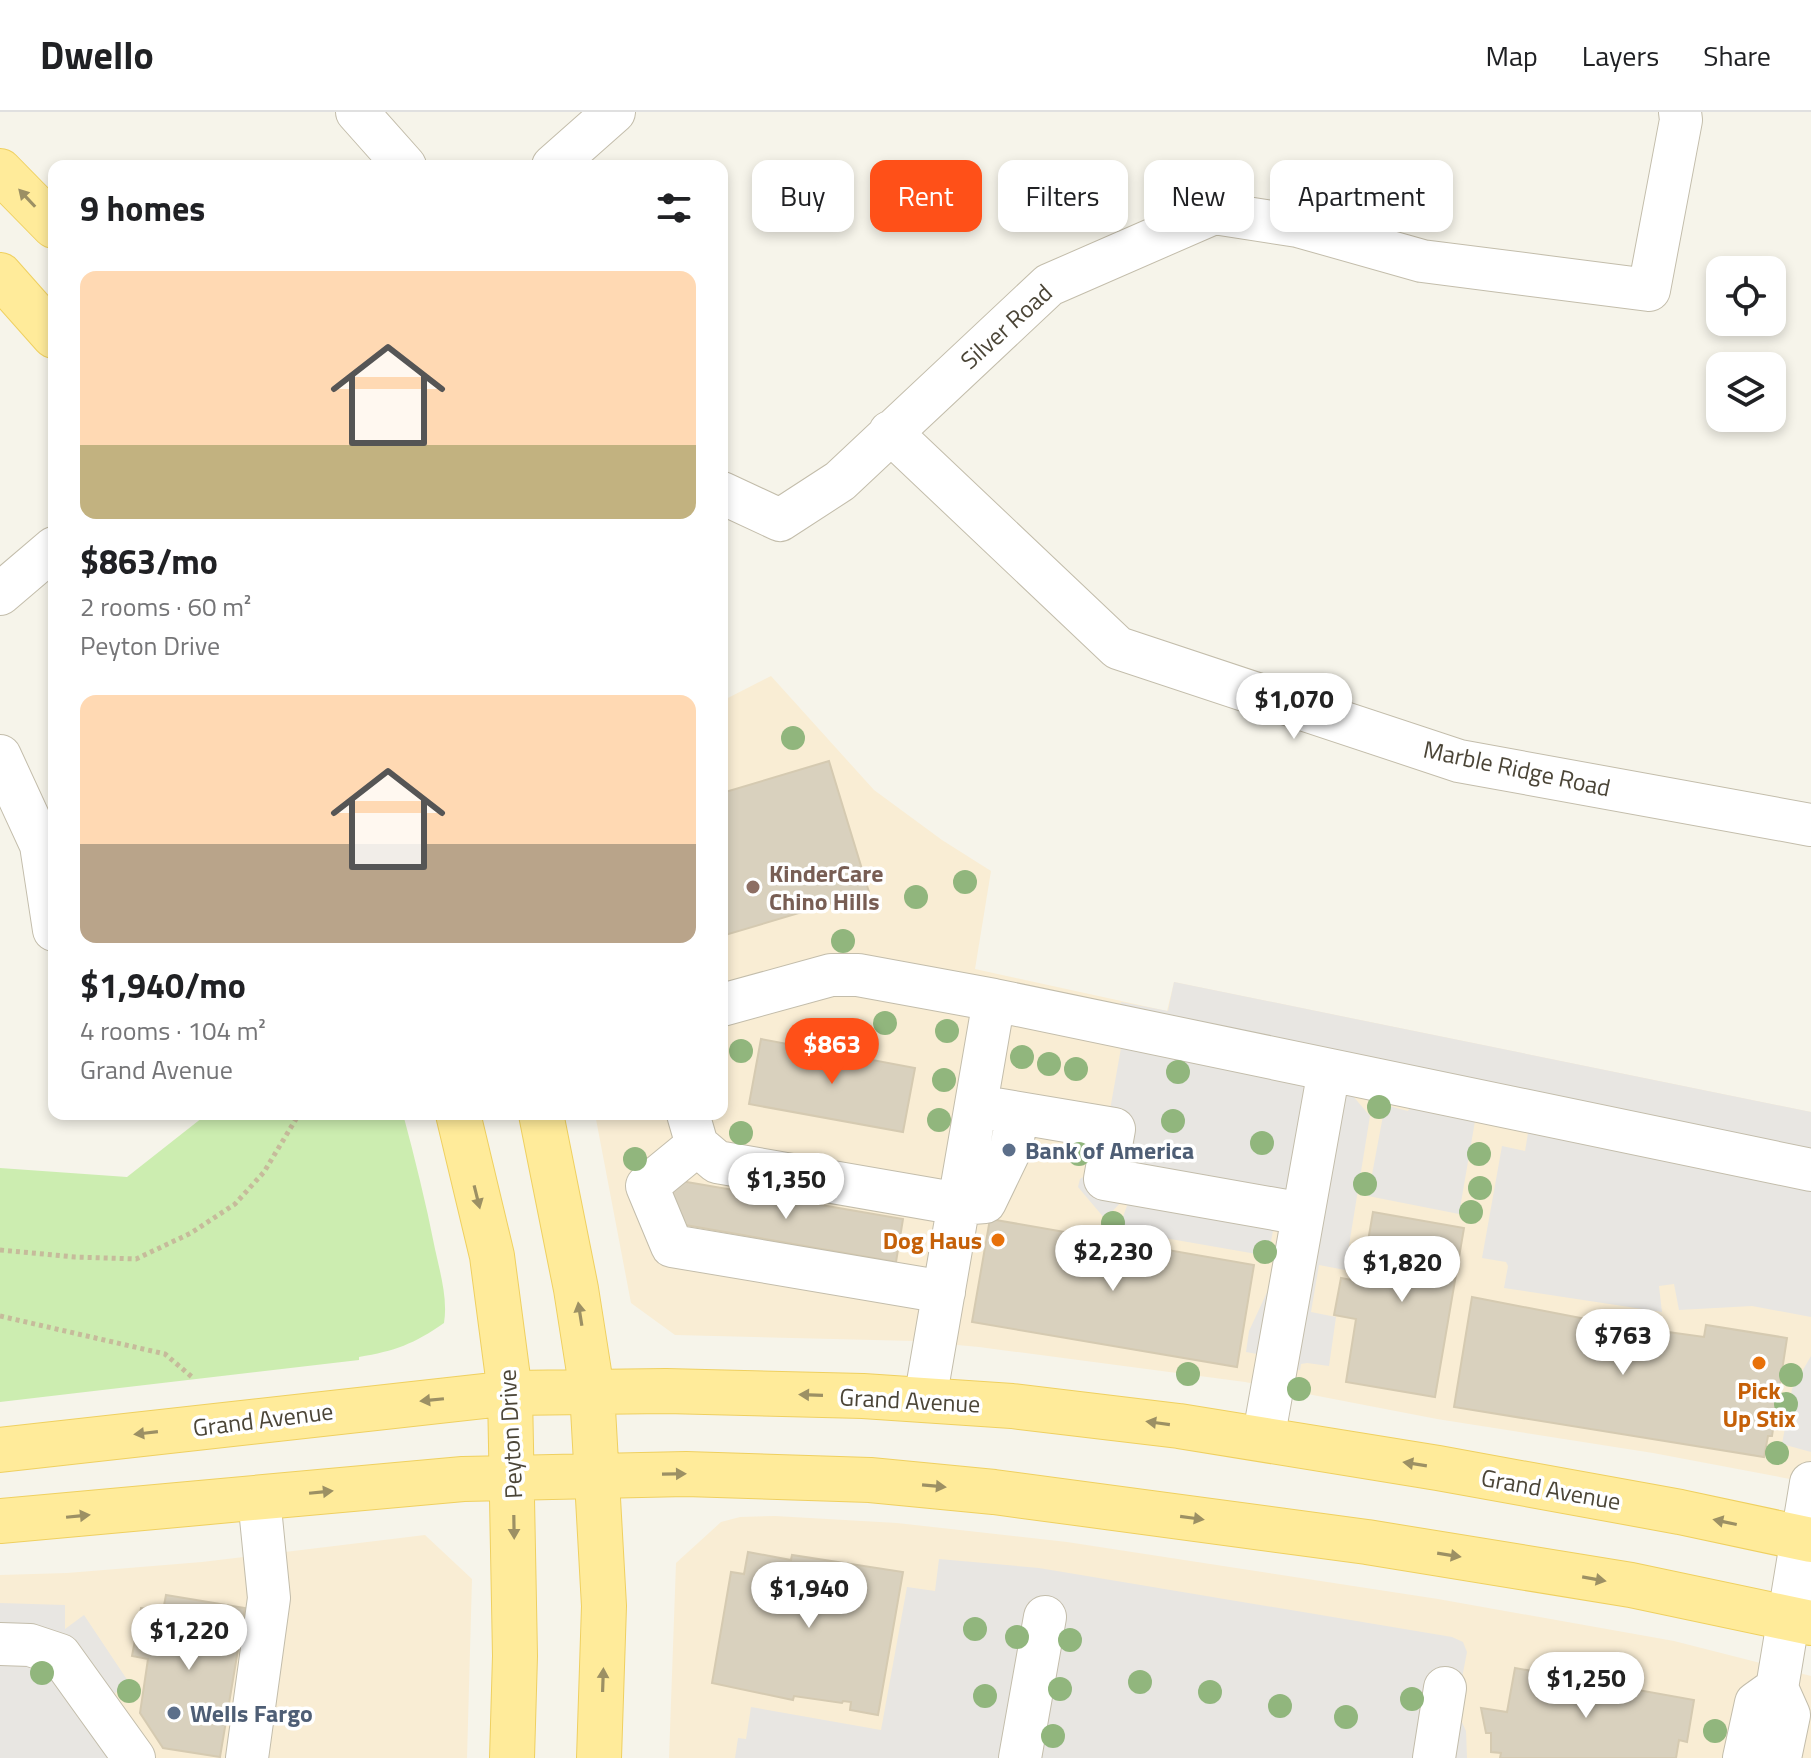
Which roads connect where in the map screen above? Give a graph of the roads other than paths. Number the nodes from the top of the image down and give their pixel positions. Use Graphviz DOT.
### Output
graph roads {
  1 [pos="357,112"];
  2 [pos="614,112"];
  3 [pos="1680,112"];
  4 [pos="400,160"];
  5 [pos="560,160"];
  6 [pos="0,171"];
  7 [pos="48,220"];
  8 [pos="0,275"];
  9 [pos="48,329"];
  10 [pos="890,432"];
  11 [pos="728,496"];
  12 [pos="48,553"];
  13 [pos="0,594"];
  14 [pos="0,756"];
  15 [pos="1811,825"];
  16 [pos="48,891"];
  17 [pos="994,1000"];
  18 [pos="728,1003"];
  19 [pos="1329,1070"];
  20 [pos="976,1105"];
  21 [pos="1018,1113"];
  22 [pos="459,1120"];
  23 [pos="542,1120"];
  24 [pos="692,1129"];
  25 [pos="1811,1170"];
  26 [pos="959,1204"];
  27 [pos="1303,1214"];
  28 [pos="944,1292"];
  29 [pos="592,1391"];
  30 [pos="510,1393"];
  31 [pos="925,1400"];
  32 [pos="1263,1440"];
  33 [pos="0,1450"];
  34 [pos="596,1475"];
  35 [pos="513,1478"];
  36 [pos="1811,1483"];
  37 [pos="259,1498"];
  38 [pos="0,1521"];
  39 [pos="1806,1539"];
  40 [pos="1045,1617"];
  41 [pos="1800,1620"];
  42 [pos="0,1644"];
  43 [pos="1445,1688"];
  44 [pos="1777,1688"];
  45 [pos="134,1758"];
  46 [pos="247,1758"];
  47 [pos="512,1758"];
  48 [pos="599,1758"];
  49 [pos="1020,1758"];
  50 [pos="1434,1758"];
  51 [pos="1744,1758"];
  52 [pos="1780,1758"];
  1 -- 4 [label="street"];
  2 -- 5 [label="street"];
  3 -- 10 [label="street, Silver Road"];
  7 -- 6 [label="main road, one-way"];
  8 -- 9 [label="main road"];
  10 -- 11 [label="street, Silver Road"];
  10 -- 15 [label="street, Marble Ridge Road"];
  12 -- 13 [label="street"];
  14 -- 16 [label="street"];
  17 -- 18 [label="street"];
  17 -- 19 [label="street"];
  17 -- 20 [label="street"];
  19 -- 25 [label="street"];
  19 -- 27 [label="street"];
  20 -- 21 [label="street"];
  20 -- 26 [label="street"];
  21 -- 26 [label="street"];
  21 -- 27 [label="street"];
  22 -- 30 [label="main road, Peyton Drive, one-way"];
  29 -- 23 [label="main road, one-way"];
  24 -- 26 [label="street"];
  24 -- 28 [label="street"];
  26 -- 28 [label="street"];
  27 -- 32 [label="street"];
  28 -- 31 [label="street"];
  29 -- 30 [label="main road, Grand Avenue"];
  31 -- 29 [label="main road, Grand Avenue, one-way"];
  29 -- 34 [label="main road"];
  30 -- 33 [label="main road, Grand Avenue, one-way"];
  30 -- 35 [label="main road, Peyton Drive"];
  32 -- 31 [label="main road, Grand Avenue, one-way"];
  39 -- 32 [label="main road, Grand Avenue, one-way"];
  34 -- 35 [label="main road"];
  34 -- 41 [label="main road, one-way"];
  48 -- 34 [label="main road, one-way"];
  37 -- 35 [label="main road, one-way"];
  35 -- 47 [label="main road, Peyton Drive, one-way"];
  36 -- 39 [label="street"];
  38 -- 37 [label="main road, one-way"];
  37 -- 46 [label="street"];
  39 -- 41 [label="street"];
  40 -- 49 [label="street"];
  41 -- 44 [label="street"];
  42 -- 45 [label="street"];
  43 -- 50 [label="street"];
  44 -- 51 [label="street"];
  44 -- 52 [label="street"];
}
